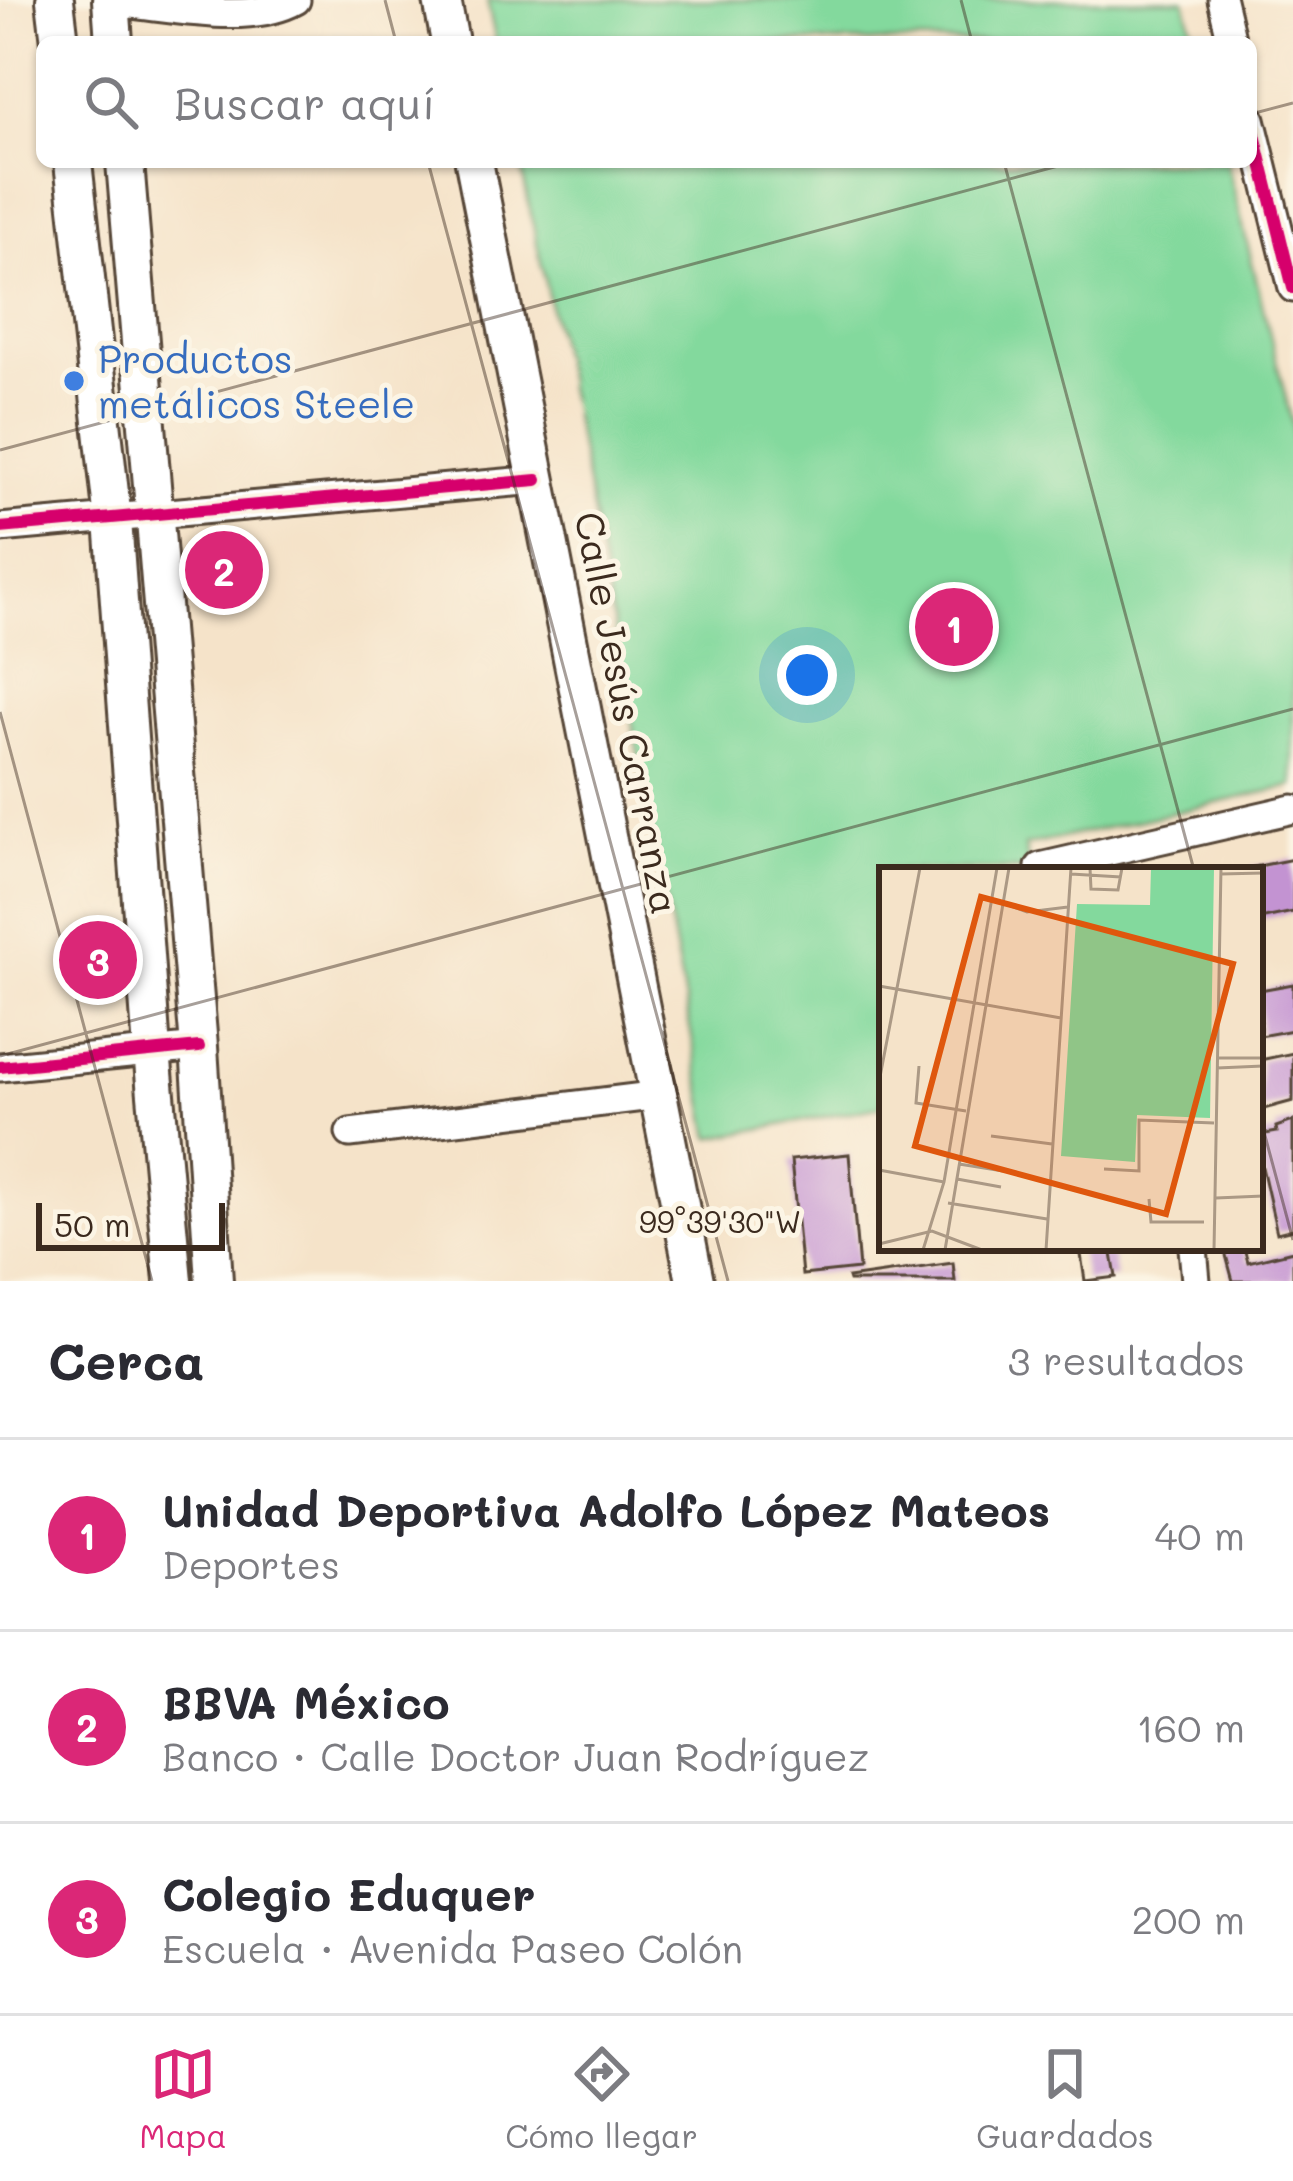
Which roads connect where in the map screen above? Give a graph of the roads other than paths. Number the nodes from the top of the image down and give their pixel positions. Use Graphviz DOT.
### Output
graph roads {
  1 [pos="56,0"];
  2 [pos="296,0"];
  3 [pos="442,0"];
  4 [pos="1222,0"];
  5 [pos="111,1"];
  6 [pos="59,36"];
  7 [pos="114,36"];
  8 [pos="449,36"];
  9 [pos="1231,36"];
  10 [pos="1257,142"];
  11 [pos="74,168"];
  12 [pos="126,168"];
  13 [pos="475,168"];
  14 [pos="1293,288"];
  15 [pos="537,480"];
  16 [pos="156,515"];
  17 [pos="113,520"];
  18 [pos="0,528"];
  19 [pos="1293,809"];
  20 [pos="182,867"];
  21 [pos="1040,867"];
  22 [pos="141,870"];
  23 [pos="199,1047"];
  24 [pos="152,1051"];
  25 [pos="0,1067"];
  26 [pos="660,1095"];
  27 [pos="350,1133"];
  28 [pos="1192,1251"];
  29 [pos="173,1281"];
  30 [pos="214,1281"];
  31 [pos="695,1281"];
  32 [pos="1196,1281"];
  1 -- 6 [label="main road"];
  2 -- 5 [label="street"];
  3 -- 8 [label="main road"];
  4 -- 9 [label="street"];
  5 -- 7 [label="main road"];
  10 -- 14 [label="street"];
  11 -- 17 [label="main road"];
  12 -- 16 [label="main road"];
  13 -- 15 [label="main road, Calle Jesús Carranza"];
  15 -- 16 [label="street"];
  15 -- 26 [label="main road, Calle Jesús Carranza"];
  16 -- 17 [label="street"];
  16 -- 20 [label="main road"];
  17 -- 18 [label="street"];
  17 -- 22 [label="main road"];
  19 -- 21 [label="street"];
  20 -- 22 [label="main road"];
  20 -- 23 [label="main road"];
  22 -- 24 [label="main road"];
  23 -- 24 [label="street"];
  23 -- 30 [label="main road"];
  24 -- 25 [label="street"];
  24 -- 29 [label="main road"];
  26 -- 27 [label="street"];
  26 -- 31 [label="main road, Calle Jesús Carranza"];
  28 -- 32 [label="street"];
}
